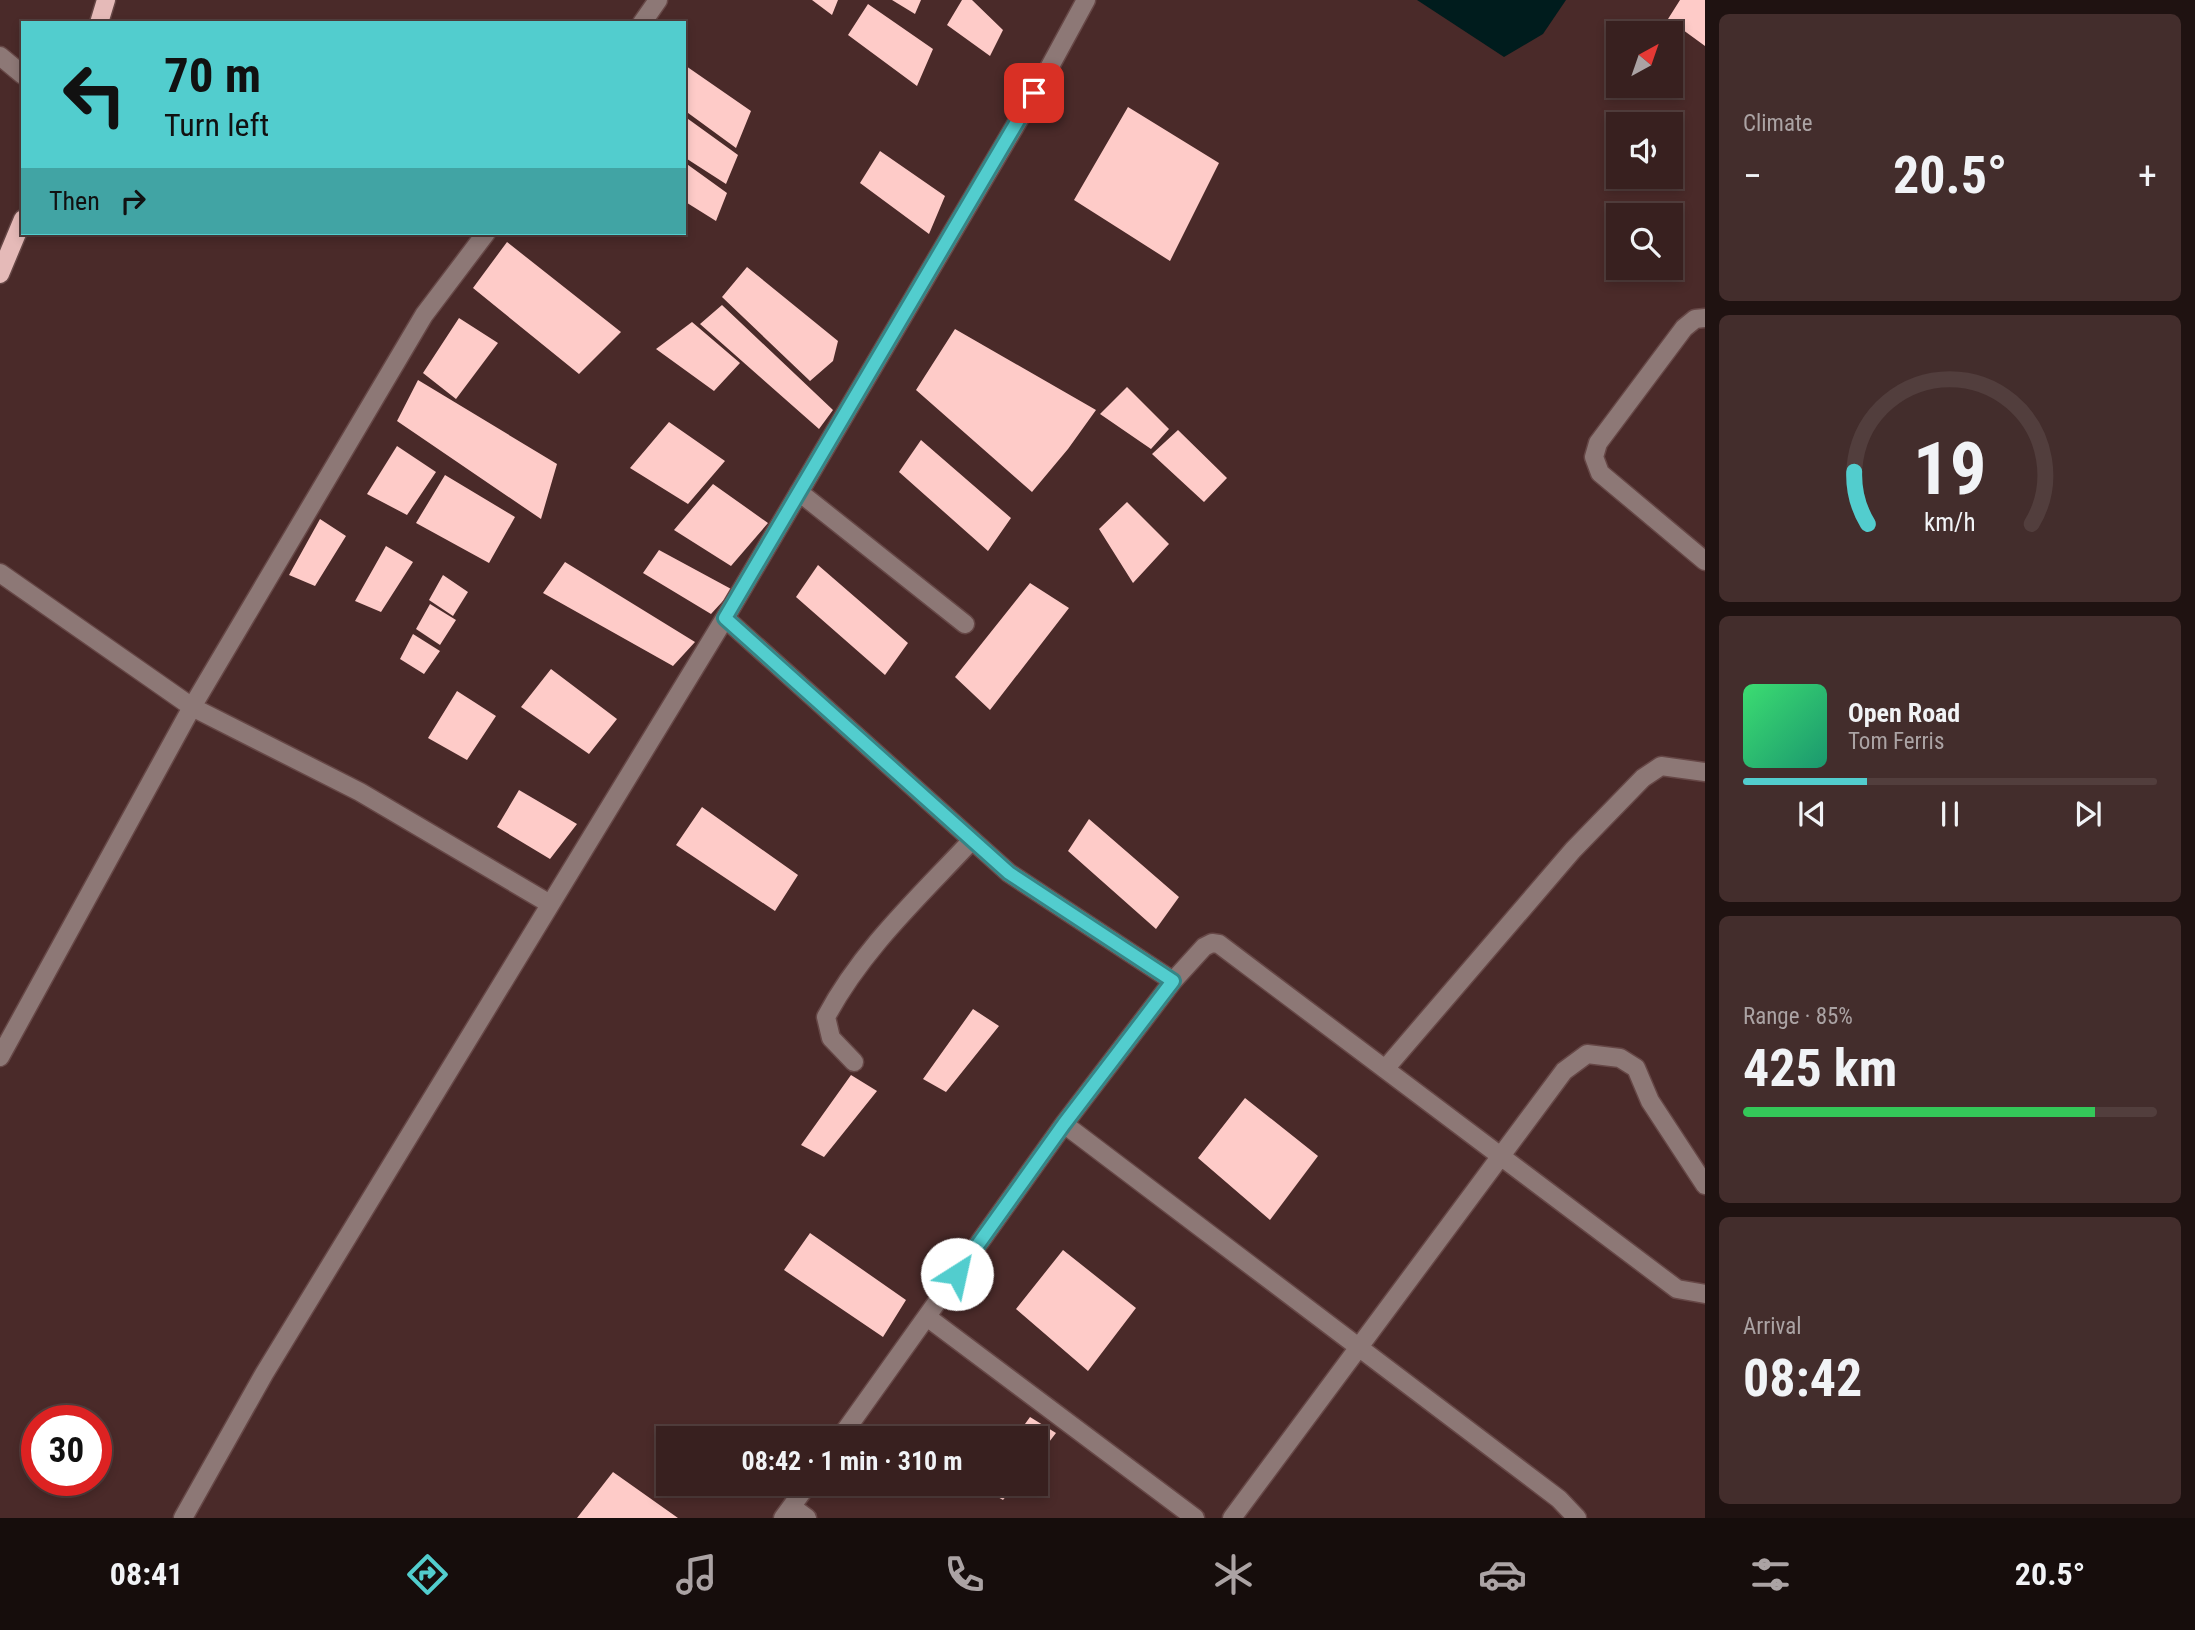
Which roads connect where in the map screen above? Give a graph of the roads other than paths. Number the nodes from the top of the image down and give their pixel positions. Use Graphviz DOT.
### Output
graph roads {
  1 [pos="106,0"];
  2 [pos="658,0"];
  3 [pos="1086,0"];
  4 [pos="100,21"];
  5 [pos="643,21"];
  6 [pos="0,56"];
  7 [pos="21,73"];
  8 [pos="21,224"];
  9 [pos="484,235"];
  10 [pos="0,274"];
  11 [pos="1705,318"];
  12 [pos="799,492"];
  13 [pos="1705,561"];
  14 [pos="0,573"];
  15 [pos="725,618"];
  16 [pos="965,624"];
  17 [pos="192,707"];
  18 [pos="1705,772"];
  19 [pos="972,840"];
  20 [pos="551,904"];
  21 [pos="1173,981"];
  22 [pos="0,1057"];
  23 [pos="854,1062"];
  24 [pos="1385,1069"];
  25 [pos="1064,1124"];
  26 [pos="1500,1156"];
  27 [pos="1705,1185"];
  28 [pos="1705,1294"];
  29 [pos="927,1317"];
  30 [pos="1359,1347"];
  31 [pos="849,1426"];
  32 [pos="799,1496"];
  33 [pos="787,1512"];
  34 [pos="183,1518"];
  35 [pos="807,1518"];
  36 [pos="1195,1518"];
  37 [pos="1232,1518"];
  38 [pos="1577,1518"];
  1 -- 4 [label="main road"];
  2 -- 5 [label="street"];
  3 -- 12 [label="street"];
  6 -- 7 [label="street"];
  8 -- 10 [label="main road"];
  9 -- 17 [label="street"];
  11 -- 13 [label="street"];
  12 -- 15 [label="street"];
  12 -- 16 [label="street"];
  14 -- 17 [label="street"];
  15 -- 19 [label="street"];
  15 -- 20 [label="street"];
  17 -- 20 [label="street"];
  17 -- 22 [label="street"];
  18 -- 24 [label="street"];
  19 -- 21 [label="street"];
  19 -- 23 [label="street"];
  20 -- 34 [label="street"];
  21 -- 24 [label="street"];
  21 -- 25 [label="street"];
  24 -- 26 [label="street"];
  25 -- 29 [label="street"];
  25 -- 30 [label="street"];
  26 -- 27 [label="street"];
  26 -- 28 [label="street"];
  26 -- 30 [label="street"];
  29 -- 31 [label="street"];
  29 -- 36 [label="street"];
  30 -- 37 [label="street"];
  30 -- 38 [label="street"];
  32 -- 33 [label="street"];
  33 -- 35 [label="street"];
}
